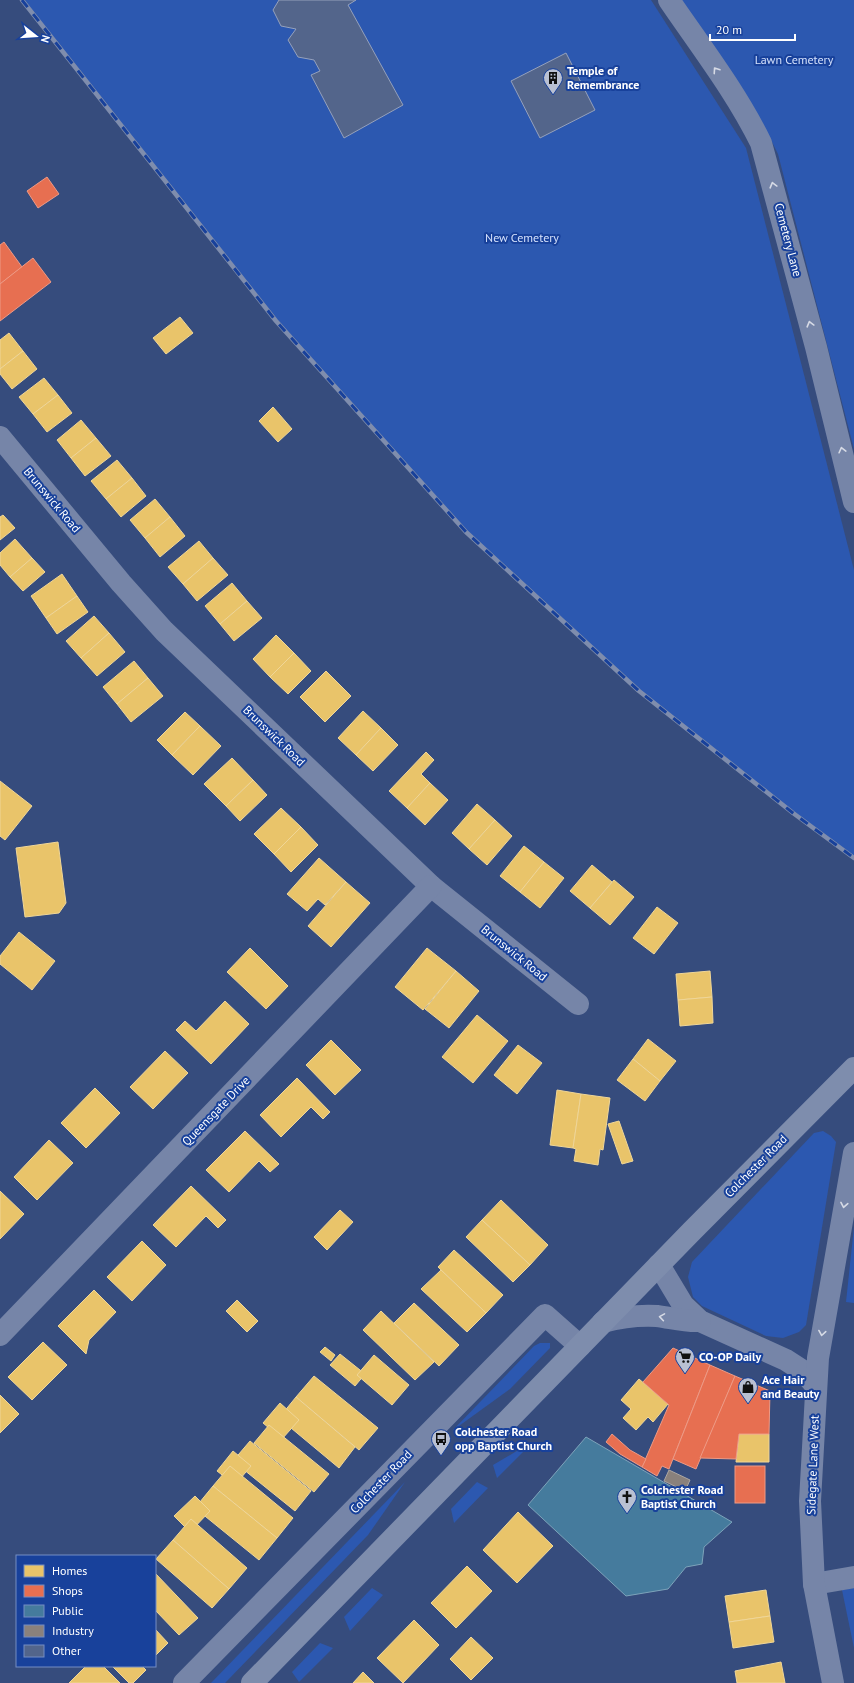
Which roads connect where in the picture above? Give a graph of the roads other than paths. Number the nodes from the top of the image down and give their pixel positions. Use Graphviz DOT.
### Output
graph roads {
  1 [pos="669,0"];
  2 [pos="0,437"];
  3 [pos="854,502"];
  4 [pos="431,886"];
  5 [pos="578,1004"];
  6 [pos="854,1068"];
  7 [pos="854,1153"];
  8 [pos="659,1265"];
  9 [pos="700,1321"];
  10 [pos="603,1322"];
  11 [pos="0,1335"];
  12 [pos="580,1346"];
  13 [pos="816,1386"];
  14 [pos="854,1577"];
  15 [pos="814,1584"];
  16 [pos="184,1683"];
  17 [pos="252,1683"];
  18 [pos="833,1683"];
  3 -- 1 [label="street, Cemetery Lane, one-way"];
  2 -- 4 [label="street, Brunswick Road"];
  4 -- 5 [label="street, Brunswick Road"];
  4 -- 11 [label="street, Queensgate Drive"];
  6 -- 8 [label="main road, Colchester Road"];
  7 -- 13 [label="street, Sidegate Lane West, one-way"];
  8 -- 9 [label="street"];
  8 -- 10 [label="main road, Colchester Road"];
  9 -- 10 [label="street, one-way"];
  9 -- 13 [label="street"];
  10 -- 12 [label="main road, Colchester Road"];
  12 -- 16 [label="street, Colchester Road"];
  12 -- 17 [label="main road, Colchester Road"];
  13 -- 15 [label="street, Sidegate Lane West"];
  14 -- 15 [label="street"];
  15 -- 18 [label="street, Sidegate Lane West"];
}
